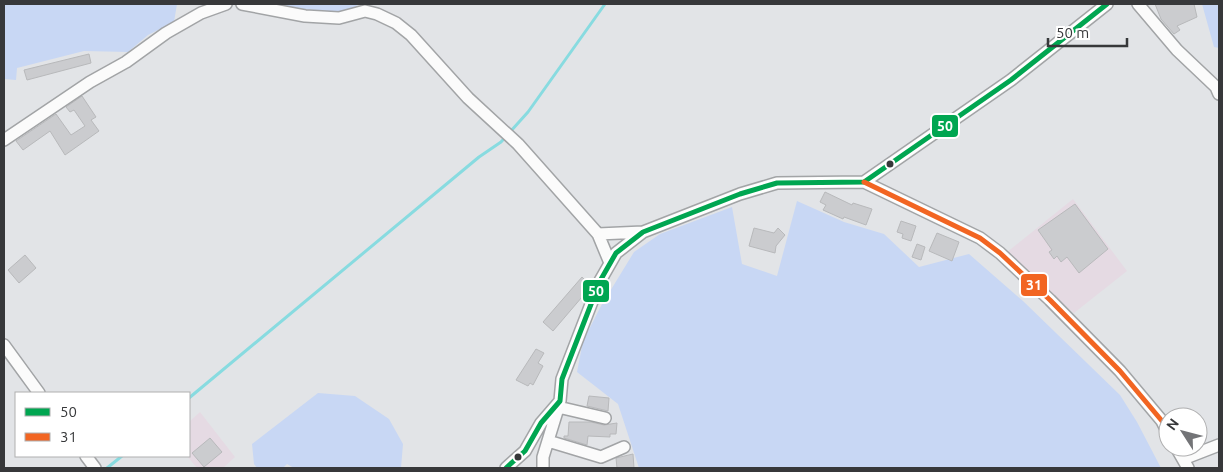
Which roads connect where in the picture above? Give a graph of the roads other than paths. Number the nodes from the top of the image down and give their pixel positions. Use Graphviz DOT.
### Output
graph roads {
  1 [pos="226,4"];
  2 [pos="242,4"];
  3 [pos="379,4"];
  4 [pos="1107,4"];
  5 [pos="1138,4"];
  6 [pos="367,8"];
  7 [pos="396,23"];
  8 [pos="1219,94"];
  9 [pos="4,140"];
  10 [pos="864,182"];
  11 [pos="643,232"];
  12 [pos="598,234"];
  13 [pos="610,263"];
  14 [pos="4,345"];
  15 [pos="38,392"];
  16 [pos="559,404"];
  17 [pos="1158,416"];
  18 [pos="605,418"];
  19 [pos="548,441"];
  20 [pos="1219,446"];
  21 [pos="624,447"];
  22 [pos="87,457"];
  23 [pos="1185,464"];
  24 [pos="95,468"];
  25 [pos="506,468"];
  26 [pos="543,468"];
  1 -- 9 [label="street"];
  2 -- 6 [label="street"];
  3 -- 7 [label="street"];
  4 -- 10 [label="street"];
  5 -- 8 [label="street"];
  6 -- 7 [label="street"];
  7 -- 12 [label="street"];
  10 -- 11 [label="street"];
  10 -- 17 [label="street"];
  11 -- 12 [label="street"];
  11 -- 13 [label="street"];
  12 -- 13 [label="street"];
  13 -- 16 [label="street"];
  14 -- 15 [label="street"];
  16 -- 18 [label="street"];
  16 -- 19 [label="street"];
  16 -- 25 [label="street"];
  19 -- 21 [label="street"];
  19 -- 26 [label="street"];
  20 -- 23 [label="street"];
  22 -- 24 [label="street"];
}
